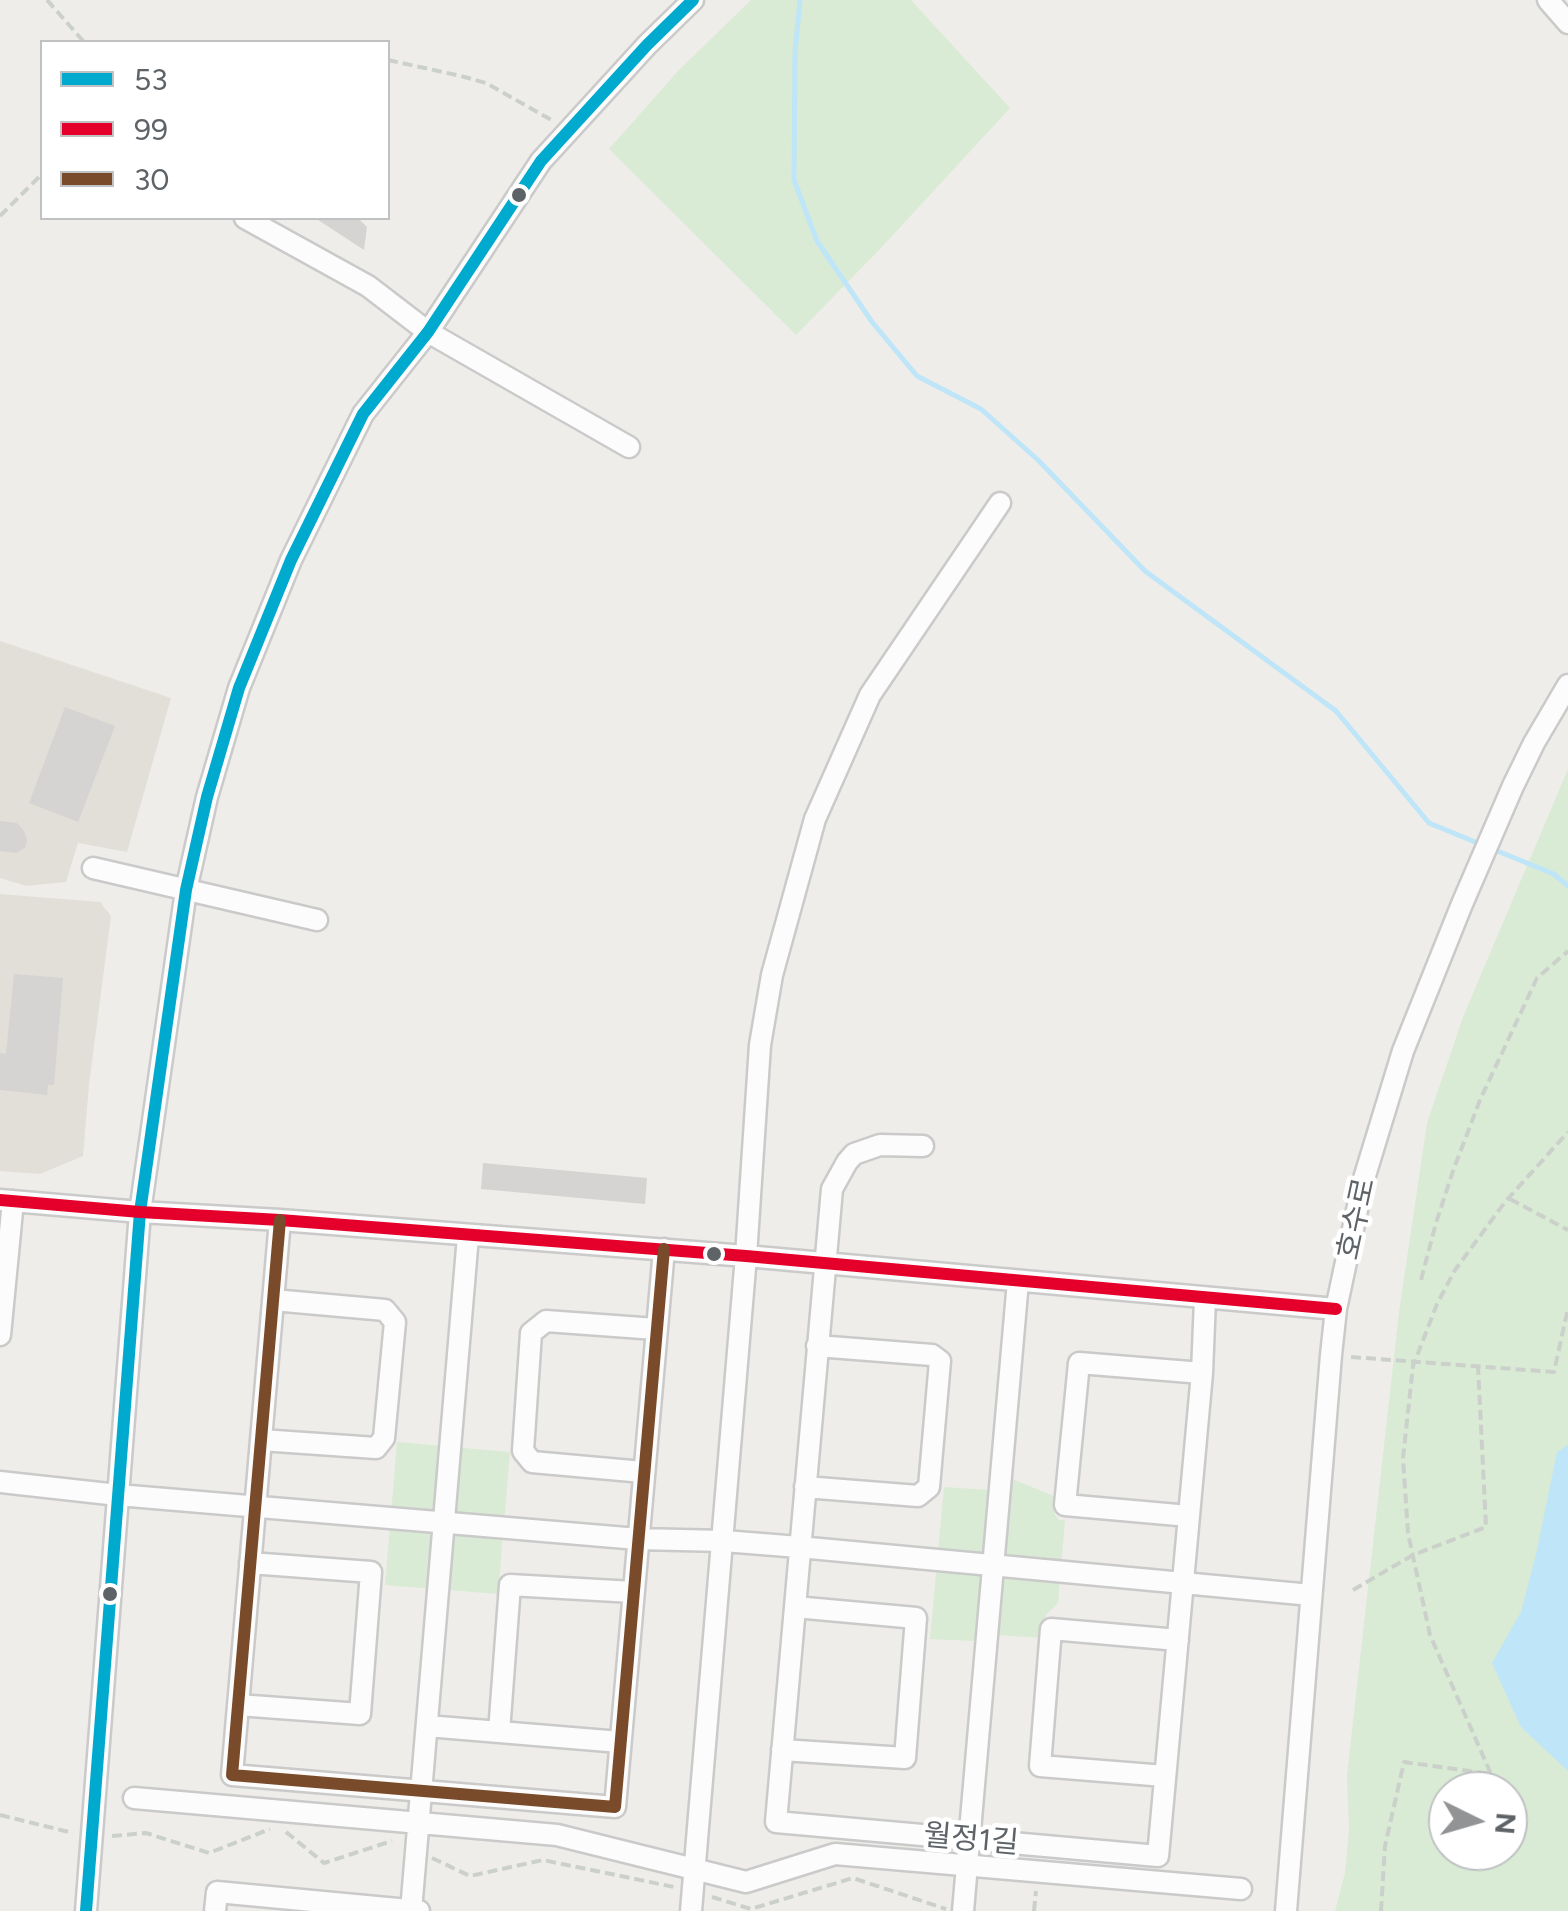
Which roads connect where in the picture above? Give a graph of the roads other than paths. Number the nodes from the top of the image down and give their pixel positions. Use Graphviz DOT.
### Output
graph roads {
  1 [pos="693,0"];
  2 [pos="1548,0"];
  3 [pos="1568,23"];
  4 [pos="249,220"];
  5 [pos="428,332"];
  6 [pos="629,447"];
  7 [pos="1000,503"];
  8 [pos="1568,685"];
  9 [pos="94,868"];
  10 [pos="186,890"];
  11 [pos="316,920"];
  12 [pos="924,1146"];
  13 [pos="6,1200"];
  14 [pos="140,1212"];
  15 [pos="280,1220"];
  16 [pos="468,1236"];
  17 [pos="664,1249"];
  18 [pos="746,1256"];
  19 [pos="824,1262"];
  20 [pos="1018,1281"];
  21 [pos="1205,1299"];
  22 [pos="273,1300"];
  23 [pos="1336,1309"];
  24 [pos="656,1329"];
  25 [pos="0,1335"];
  26 [pos="817,1346"];
  27 [pos="1202,1373"];
  28 [pos="261,1440"];
  29 [pos="644,1472"];
  30 [pos="0,1482"];
  31 [pos="805,1487"];
  32 [pos="118,1495"];
  33 [pos="255,1506"];
  34 [pos="1189,1516"];
  35 [pos="444,1522"];
  36 [pos="638,1539"];
  37 [pos="724,1541"];
  38 [pos="800,1547"];
  39 [pos="250,1563"];
  40 [pos="994,1565"];
  41 [pos="1182,1584"];
  42 [pos="633,1592"];
  43 [pos="1310,1595"];
  44 [pos="794,1608"];
  45 [pos="1178,1640"];
  46 [pos="238,1705"];
  47 [pos="427,1726"];
  48 [pos="499,1732"];
  49 [pos="620,1742"];
  50 [pos="782,1750"];
  51 [pos="1165,1776"];
  52 [pos="422,1791"];
  53 [pos="134,1798"];
  54 [pos="419,1823"];
  55 [pos="969,1840"];
  56 [pos="967,1865"];
  57 [pos="696,1869"];
  58 [pos="1241,1889"];
  59 [pos="692,1901"];
  60 [pos="86,1911"];
  61 [pos="215,1911"];
  62 [pos="414,1911"];
  63 [pos="963,1911"];
  64 [pos="1286,1911"];
  1 -- 5 [label="street"];
  2 -- 3 [label="street"];
  4 -- 5 [label="street"];
  5 -- 6 [label="street"];
  5 -- 10 [label="street"];
  7 -- 18 [label="street"];
  8 -- 23 [label="street, 호수로"];
  9 -- 10 [label="street"];
  10 -- 11 [label="street"];
  10 -- 14 [label="street"];
  12 -- 19 [label="street, 월정1길"];
  13 -- 14 [label="street"];
  13 -- 25 [label="street"];
  14 -- 15 [label="street"];
  14 -- 32 [label="street"];
  15 -- 16 [label="street"];
  15 -- 22 [label="street"];
  16 -- 17 [label="street"];
  16 -- 35 [label="street"];
  17 -- 18 [label="street"];
  17 -- 24 [label="street"];
  18 -- 19 [label="street"];
  18 -- 37 [label="street"];
  19 -- 20 [label="street"];
  19 -- 26 [label="street, 월정1길"];
  20 -- 21 [label="street"];
  20 -- 40 [label="street"];
  21 -- 23 [label="street"];
  21 -- 27 [label="street, 월정1길"];
  22 -- 28 [label="street"];
  22 -- 28 [label="street"];
  23 -- 43 [label="street, 호수로"];
  24 -- 29 [label="street"];
  24 -- 29 [label="street"];
  26 -- 31 [label="street, 월정1길"];
  26 -- 31 [label="street"];
  27 -- 34 [label="street, 월정1길"];
  27 -- 34 [label="street"];
  28 -- 33 [label="street"];
  29 -- 36 [label="street"];
  30 -- 32 [label="street"];
  31 -- 38 [label="street, 월정1길"];
  32 -- 33 [label="street"];
  32 -- 60 [label="street"];
  33 -- 35 [label="street"];
  33 -- 39 [label="street"];
  34 -- 41 [label="street, 월정1길"];
  35 -- 36 [label="street"];
  35 -- 47 [label="street"];
  36 -- 37 [label="street"];
  36 -- 42 [label="street"];
  37 -- 38 [label="street"];
  37 -- 57 [label="street"];
  38 -- 40 [label="street"];
  38 -- 44 [label="street, 월정1길"];
  39 -- 46 [label="street"];
  39 -- 46 [label="street"];
  40 -- 41 [label="street"];
  40 -- 55 [label="street"];
  41 -- 43 [label="street"];
  41 -- 45 [label="street, 월정1길"];
  42 -- 48 [label="street"];
  42 -- 49 [label="street"];
  43 -- 64 [label="street, 호수로"];
  44 -- 50 [label="street, 월정1길"];
  44 -- 50 [label="street"];
  45 -- 51 [label="street, 월정1길"];
  45 -- 51 [label="street"];
  46 -- 52 [label="street"];
  47 -- 48 [label="street"];
  47 -- 52 [label="street"];
  48 -- 49 [label="street"];
  49 -- 52 [label="street"];
  50 -- 55 [label="street, 월정1길"];
  51 -- 55 [label="street, 월정1길"];
  52 -- 54 [label="street"];
  53 -- 54 [label="street"];
  54 -- 57 [label="street"];
  54 -- 62 [label="street"];
  55 -- 56 [label="street"];
  56 -- 57 [label="street"];
  56 -- 58 [label="street"];
  56 -- 63 [label="street"];
  57 -- 59 [label="street"];
  61 -- 62 [label="street"];
}
